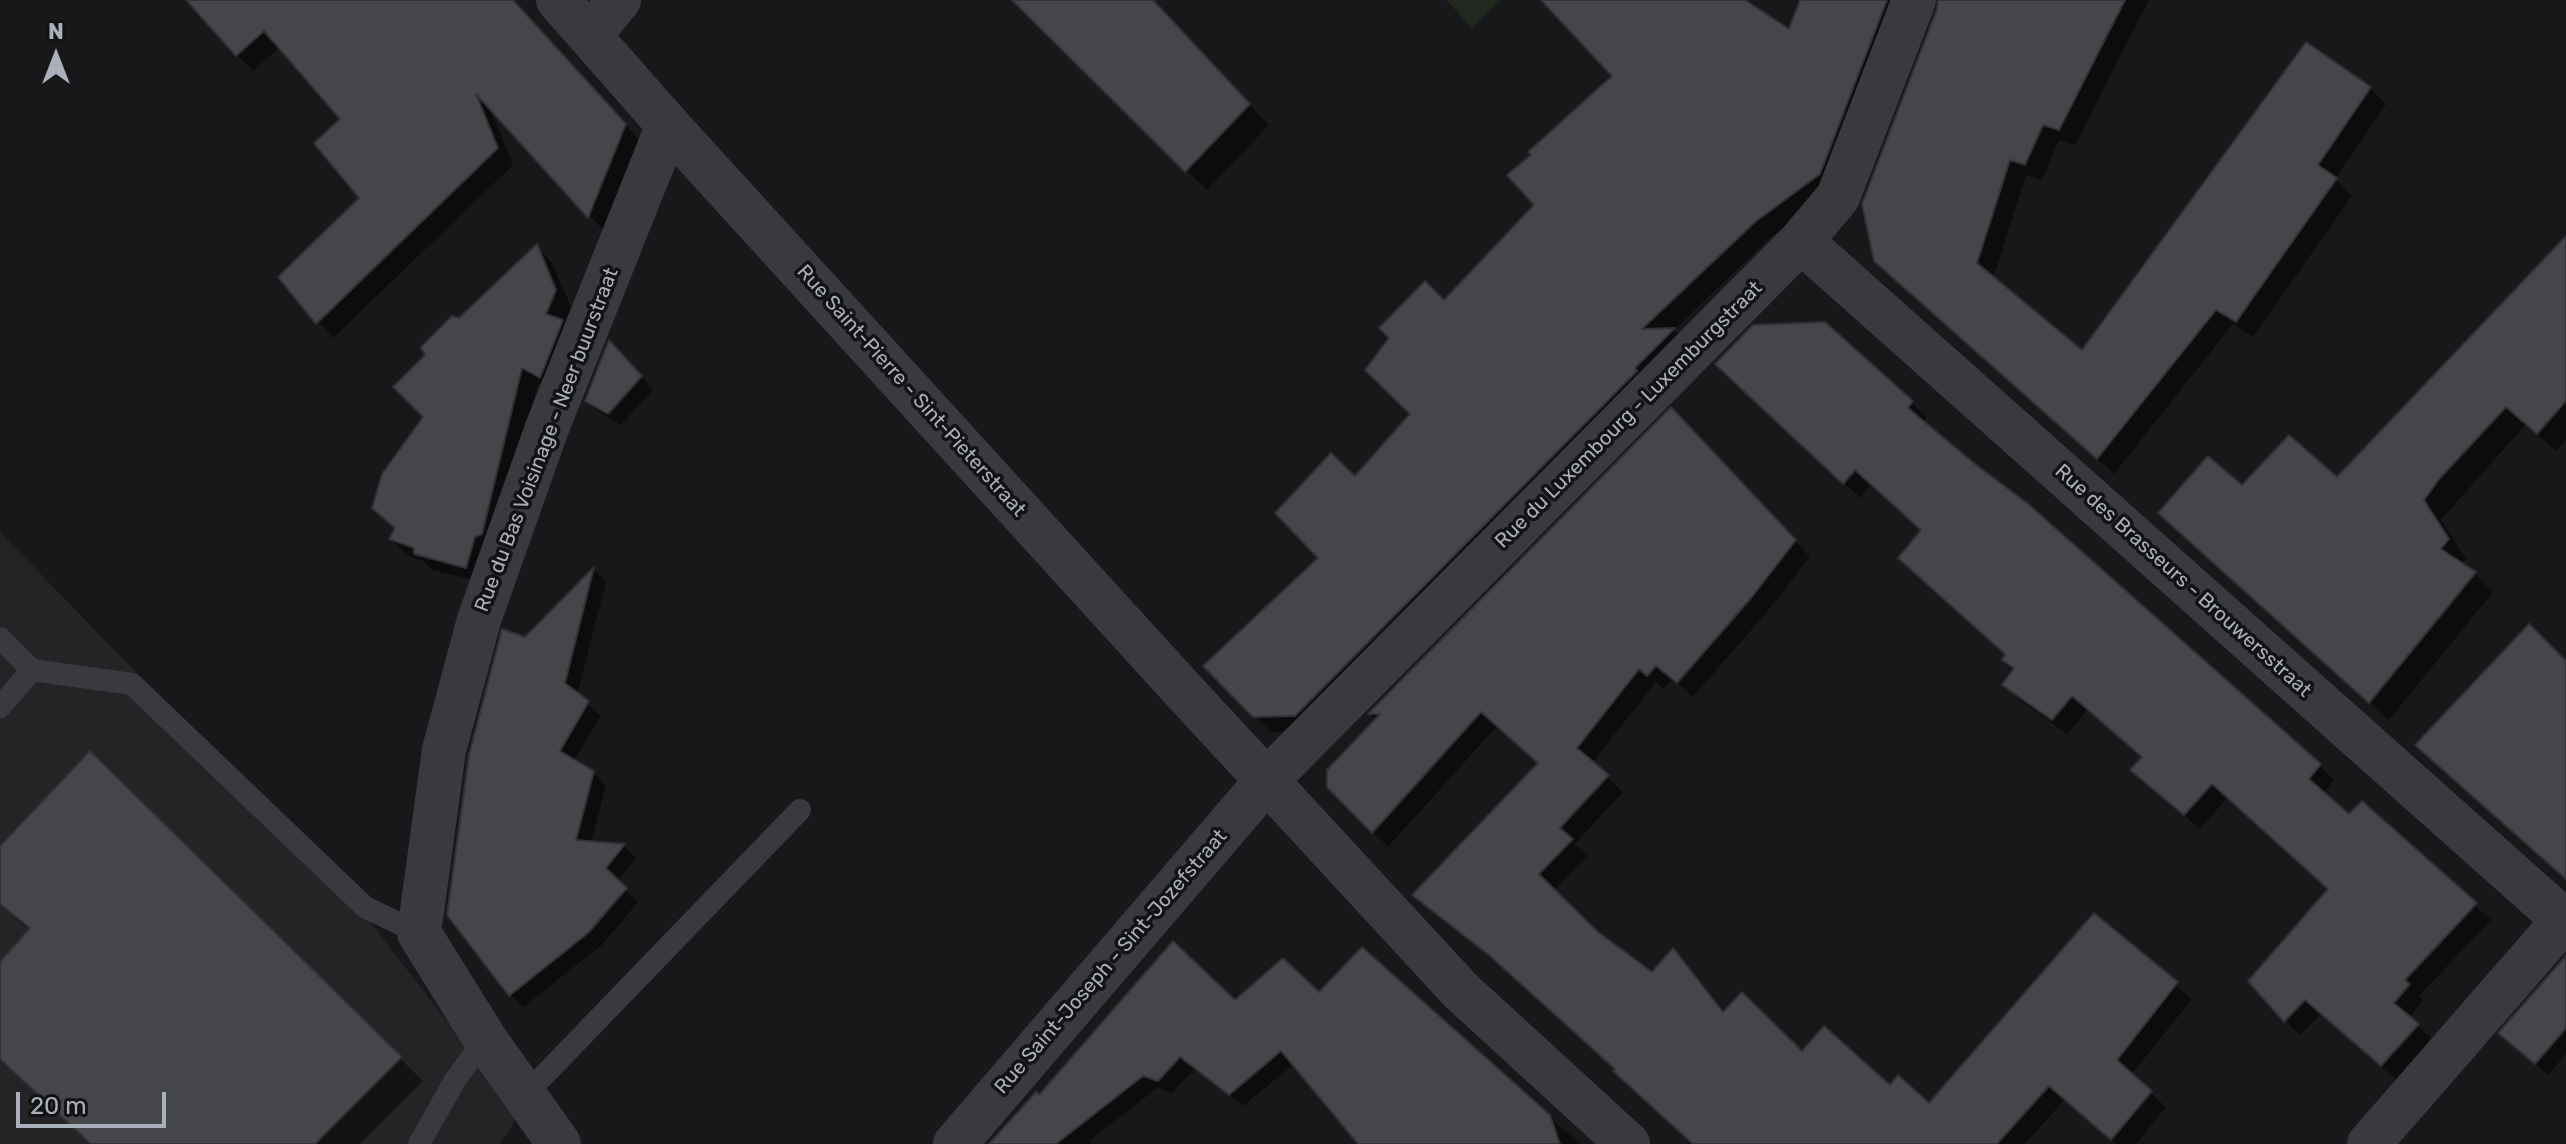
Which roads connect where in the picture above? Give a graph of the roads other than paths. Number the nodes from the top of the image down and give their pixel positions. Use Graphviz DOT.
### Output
graph roads {
  1 [pos="558,0"];
  2 [pos="619,0"];
  3 [pos="1914,0"];
  4 [pos="590,35"];
  5 [pos="668,125"];
  6 [pos="1801,241"];
  7 [pos="0,638"];
  8 [pos="32,670"];
  9 [pos="0,707"];
  10 [pos="1267,780"];
  11 [pos="800,810"];
  12 [pos="2565,921"];
  13 [pos="419,933"];
  14 [pos="515,1092"];
  15 [pos="419,1144"];
  16 [pos="559,1144"];
  17 [pos="955,1144"];
  18 [pos="1628,1144"];
  19 [pos="2369,1144"];
  1 -- 4 [label="street, Rue Saint-Pierre - Sint-Pieterstraat"];
  2 -- 4 [label="street"];
  3 -- 6 [label="street, Rue du Luxembourg - Luxemburgstraat"];
  4 -- 5 [label="street, Rue Saint-Pierre - Sint-Pieterstraat"];
  5 -- 10 [label="street, Rue Saint-Pierre - Sint-Pieterstraat"];
  5 -- 13 [label="street, Rue du Bas Voisinage - Neer buurstraat"];
  6 -- 10 [label="street, Rue du Luxembourg - Luxemburgstraat"];
  6 -- 12 [label="street, Rue des Brasseurs - Brouwersstraat"];
  7 -- 8 [label="lane"];
  8 -- 9 [label="lane"];
  8 -- 13 [label="lane"];
  10 -- 17 [label="street, Rue Saint-Joseph - Sint-Jozefstraat"];
  10 -- 18 [label="street, Rue Saint-Pierre - Sint-Pieterstraat"];
  11 -- 14 [label="lane"];
  12 -- 19 [label="street"];
  13 -- 14 [label="street"];
  14 -- 15 [label="lane"];
  14 -- 16 [label="street"];
}
